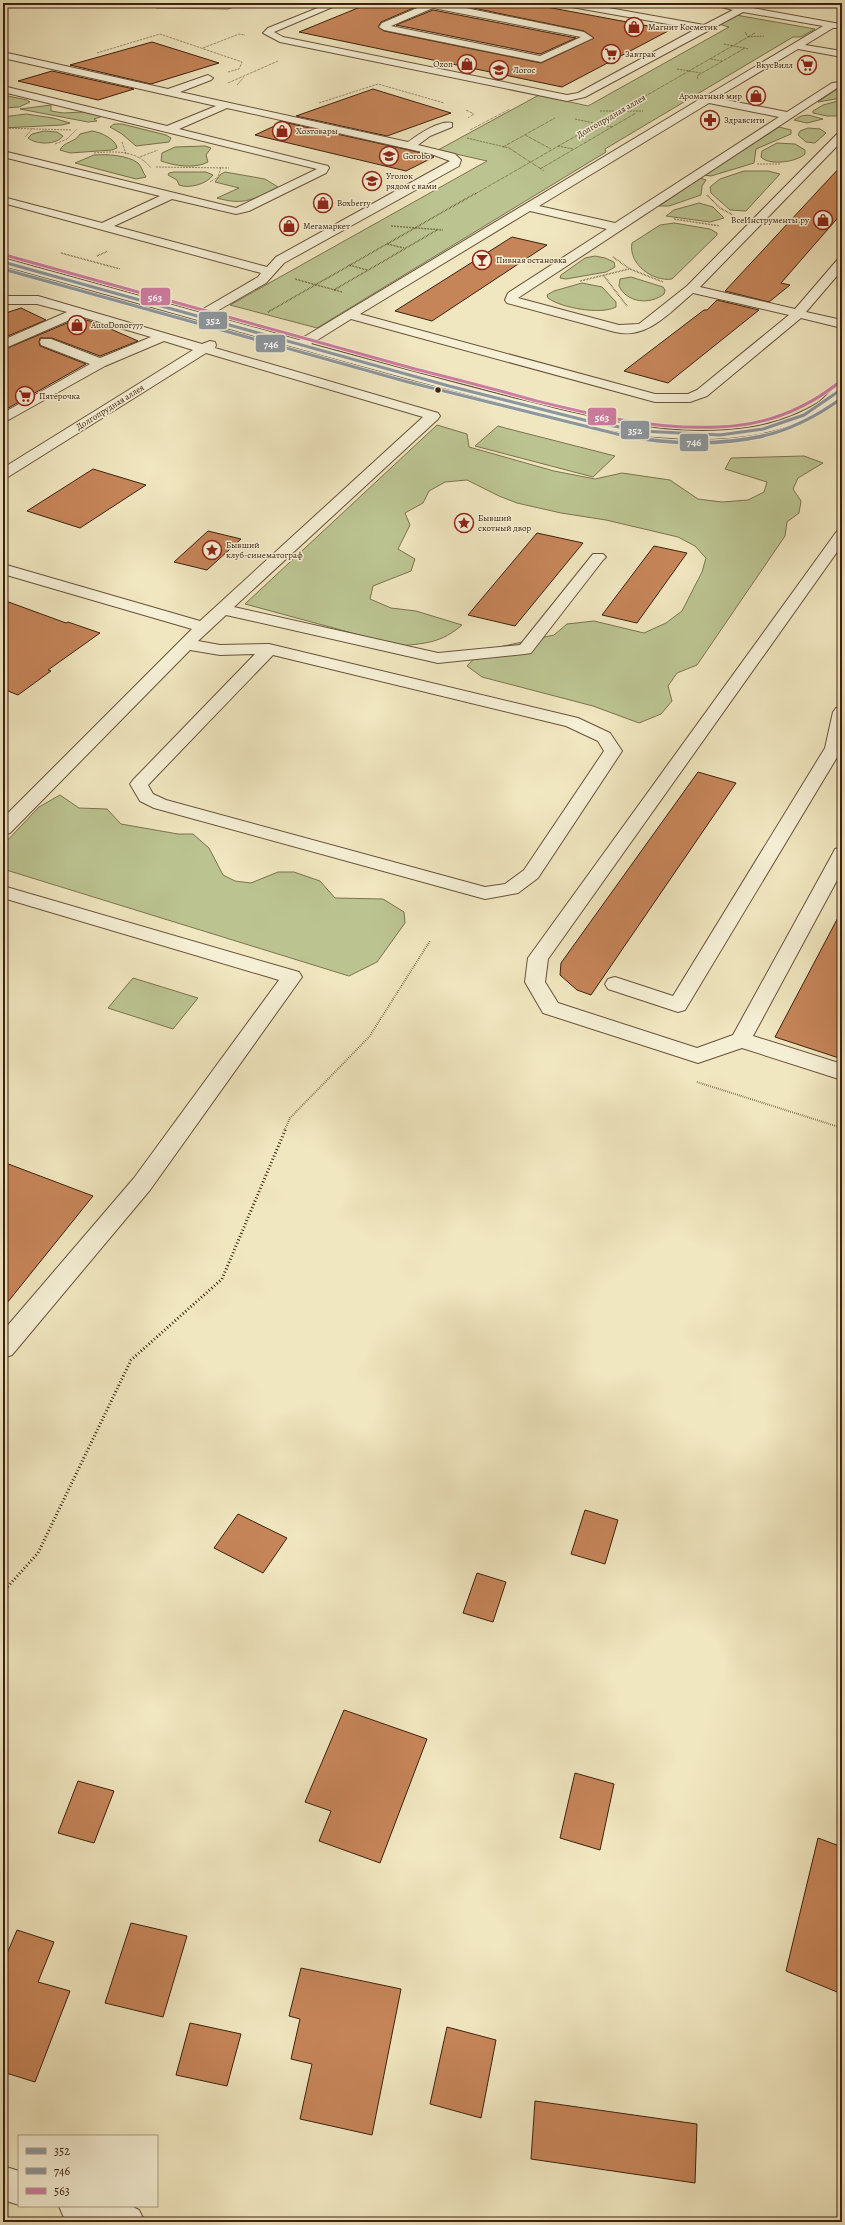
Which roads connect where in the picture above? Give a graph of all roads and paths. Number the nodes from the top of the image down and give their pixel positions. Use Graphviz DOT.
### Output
graph roads {
  1 [pos="9,3"];
  2 [pos="338,3"];
  3 [pos="566,3"];
  4 [pos="710,3"];
  5 [pos="3,4"];
  6 [pos="434,4"];
  7 [pos="741,9"];
  8 [pos="837,26"];
  9 [pos="703,28"];
  10 [pos="760,30"];
  11 [pos="404,33"];
  12 [pos="235,36"];
  13 [pos="391,39"];
  14 [pos="719,43"];
  15 [pos="314,46"];
  16 [pos="733,46"];
  17 [pos="796,46"];
  18 [pos="370,48"];
  19 [pos="203,49"];
  20 [pos="356,54"];
  21 [pos="781,54"];
  22 [pos="842,54"];
  23 [pos="3,55"];
  24 [pos="710,59"];
  25 [pos="72,61"];
  26 [pos="722,61"];
  27 [pos="58,67"];
  28 [pos="677,69"];
  29 [pos="689,71"];
  30 [pos="701,73"];
  31 [pos="208,78"];
  32 [pos="842,85"];
  33 [pos="3,89"];
  34 [pos="169,92"];
  35 [pos="540,93"];
  36 [pos="195,98"];
  37 [pos="705,99"];
  38 [pos="226,105"];
  39 [pos="449,105"];
  40 [pos="598,111"];
  41 [pos="618,111"];
  42 [pos="640,111"];
  43 [pos="686,111"];
  44 [pos="299,113"];
  45 [pos="786,115"];
  46 [pos="113,116"];
  47 [pos="560,116"];
  48 [pos="285,118"];
  49 [pos="448,125"];
  50 [pos="3,128"];
  51 [pos="170,129"];
  52 [pos="75,130"];
  53 [pos="524,135"];
  54 [pos="842,135"];
  55 [pos="458,137"];
  56 [pos="230,144"];
  57 [pos="50,145"];
  58 [pos="410,146"];
  59 [pos="558,146"];
  60 [pos="503,147"];
  61 [pos="573,149"];
  62 [pos="552,150"];
  63 [pos="432,151"];
  64 [pos="3,154"];
  65 [pos="530,162"];
  66 [pos="813,164"];
  67 [pos="753,165"];
  68 [pos="151,167"];
  69 [pos="221,168"];
  70 [pos="229,168"];
  71 [pos="540,169"];
  72 [pos="564,185"];
  73 [pos="706,194"];
  74 [pos="168,196"];
  75 [pos="3,200"];
  76 [pos="528,207"];
  77 [pos="634,215"];
  78 [pos="348,223"];
  79 [pos="756,223"];
  80 [pos="103,227"];
  81 [pos="615,227"];
  82 [pos="415,228"];
  83 [pos="437,230"];
  84 [pos="746,233"];
  85 [pos="484,234"];
  86 [pos="593,242"];
  87 [pos="386,244"];
  88 [pos="405,248"];
  89 [pos="3,262"];
  90 [pos="842,262"];
  91 [pos="349,265"];
  92 [pos="367,270"];
  93 [pos="270,272"];
  94 [pos="604,276"];
  95 [pos="289,278"];
  96 [pos="316,285"];
  97 [pos="691,289"];
  98 [pos="334,290"];
  99 [pos="374,300"];
  100 [pos="3,305"];
  101 [pos="78,312"];
  102 [pos="798,314"];
  103 [pos="262,315"];
  104 [pos="349,315"];
  105 [pos="198,317"];
  106 [pos="842,324"];
  107 [pos="643,327"];
  108 [pos="239,328"];
  109 [pos="162,337"];
  110 [pos="46,342"];
  111 [pos="3,345"];
  112 [pos="300,345"];
  113 [pos="202,350"];
  114 [pos="100,363"];
  115 [pos="842,390"];
  116 [pos="3,419"];
  117 [pos="3,474"];
  118 [pos="842,534"];
  119 [pos="598,557"];
  120 [pos="3,569"];
  121 [pos="223,609"];
  122 [pos="203,627"];
  123 [pos="186,644"];
  124 [pos="269,650"];
  125 [pos="842,713"];
  126 [pos="12,808"];
  127 [pos="3,829"];
  128 [pos="842,853"];
  129 [pos="3,892"];
  130 [pos="430,941"];
  131 [pos="615,984"];
  132 [pos="741,1040"];
  133 [pos="842,1072"];
  134 [pos="694,1081"];
  135 [pos="842,1128"];
  136 [pos="3,1348"];
  137 [pos="3,1592"];
  138 [pos="3,2183"];
  139 [pos="18,2188"];
  140 [pos="79,2207"];
  141 [pos="127,2222"];
  1 -- 5 [label="path"];
  2 -- 15 [label="street"];
  3 -- 9 [label="street"];
  4 -- 7 [label="street"];
  6 -- 11 [label="street"];
  6 -- 11 [label="street"];
  7 -- 8 [label="street"];
  7 -- 9 [label="street"];
  8 -- 17 [label="street"];
  9 -- 35 [label="street"];
  10 -- 16 [label="path, Долгопрудная аллея"];
  11 -- 13 [label="street"];
  12 -- 19 [label="path"];
  14 -- 16 [label="path"];
  15 -- 20 [label="street"];
  15 -- 36 [label="path"];
  16 -- 21 [label="path"];
  16 -- 24 [label="path, Долгопрудная аллея"];
  17 -- 21 [label="street"];
  17 -- 22 [label="street"];
  18 -- 20 [label="street"];
  19 -- 25 [label="path"];
  19 -- 31 [label="path"];
  20 -- 35 [label="street"];
  21 -- 37 [label="street"];
  23 -- 27 [label="street"];
  24 -- 26 [label="path"];
  24 -- 29 [label="path, Долгопрудная аллея"];
  25 -- 27 [label="street"];
  27 -- 34 [label="street"];
  28 -- 29 [label="path"];
  29 -- 30 [label="path"];
  29 -- 41 [label="path, Долгопрудная аллея"];
  31 -- 34 [label="street"];
  32 -- 45 [label="street"];
  33 -- 46 [label="street"];
  34 -- 36 [label="street"];
  35 -- 55 [label="path"];
  36 -- 38 [label="street"];
  37 -- 43 [label="street"];
  37 -- 45 [label="street"];
  38 -- 48 [label="street"];
  38 -- 51 [label="street"];
  39 -- 44 [label="path"];
  40 -- 41 [label="path"];
  41 -- 42 [label="path"];
  41 -- 59 [label="path, Долгопрудная аллея"];
  42 -- 43 [label="path"];
  42 -- 61 [label="path"];
  43 -- 72 [label="street"];
  44 -- 48 [label="street"];
  45 -- 77 [label="street"];
  46 -- 51 [label="street"];
  46 -- 52 [label="path"];
  47 -- 53 [label="path"];
  48 -- 58 [label="street"];
  49 -- 58 [label="street"];
  50 -- 52 [label="path"];
  51 -- 56 [label="street"];
  52 -- 57 [label="path"];
  53 -- 60 [label="path"];
  53 -- 62 [label="path"];
  54 -- 66 [label="street"];
  55 -- 60 [label="path"];
  55 -- 63 [label="path"];
  56 -- 69 [label="path"];
  56 -- 74 [label="street"];
  58 -- 63 [label="street"];
  59 -- 61 [label="path"];
  59 -- 62 [label="path, Долгопрудная аллея"];
  60 -- 65 [label="path"];
  61 -- 71 [label="path"];
  62 -- 65 [label="path, Долгопрудная аллея"];
  63 -- 78 [label="street"];
  64 -- 74 [label="street"];
  65 -- 71 [label="path"];
  65 -- 82 [label="path, Долгопрудная аллея"];
  66 -- 67 [label="path"];
  66 -- 79 [label="street"];
  68 -- 69 [label="path"];
  69 -- 70 [label="path"];
  69 -- 74 [label="path"];
  71 -- 72 [label="path"];
  72 -- 76 [label="street"];
  73 -- 79 [label="path"];
  74 -- 80 [label="street"];
  75 -- 80 [label="street"];
  76 -- 81 [label="street"];
  76 -- 85 [label="street"];
  77 -- 81 [label="street"];
  77 -- 84 [label="path"];
  78 -- 82 [label="path"];
  78 -- 93 [label="street"];
  79 -- 84 [label="street"];
  80 -- 93 [label="street"];
  81 -- 86 [label="street"];
  82 -- 83 [label="path"];
  82 -- 87 [label="path, Долгопрудная аллея"];
  83 -- 85 [label="path"];
  83 -- 88 [label="path"];
  84 -- 97 [label="street"];
  85 -- 99 [label="street"];
  86 -- 97 [label="path"];
  86 -- 107 [label="street"];
  87 -- 88 [label="path"];
  87 -- 91 [label="path, Долгопрудная аллея"];
  88 -- 92 [label="path"];
  89 -- 105 [label="street"];
  90 -- 102 [label="street"];
  91 -- 92 [label="path"];
  91 -- 96 [label="path, Долгопрудная аллея"];
  92 -- 98 [label="path"];
  93 -- 105 [label="street"];
  94 -- 107 [label="path"];
  95 -- 96 [label="path"];
  96 -- 98 [label="path"];
  96 -- 103 [label="path, Долгопрудная аллея"];
  97 -- 102 [label="street"];
  97 -- 107 [label="street"];
  98 -- 99 [label="path"];
  99 -- 104 [label="street"];
  100 -- 101 [label="street"];
  101 -- 109 [label="street"];
  101 -- 111 [label="street"];
  102 -- 104 [label="street"];
  102 -- 106 [label="street"];
  104 -- 112 [label="street"];
  105 -- 108 [label="street"];
  108 -- 112 [label="street"];
  108 -- 113 [label="street, Долгопрудная аллея"];
  109 -- 113 [label="street"];
  109 -- 114 [label="street"];
  110 -- 114 [label="street"];
  112 -- 115 [label="street"];
  113 -- 117 [label="street, Долгопрудная аллея"];
  113 -- 121 [label="street"];
  114 -- 116 [label="street"];
  118 -- 132 [label="street"];
  119 -- 121 [label="street"];
  120 -- 122 [label="street"];
  121 -- 122 [label="street"];
  122 -- 123 [label="street"];
  123 -- 124 [label="street"];
  123 -- 126 [label="street"];
  124 -- 124 [label="street"];
  125 -- 131 [label="street"];
  126 -- 127 [label="street"];
  128 -- 132 [label="street"];
  129 -- 136 [label="street"];
  130 -- 137 [label="path"];
  132 -- 133 [label="street"];
  134 -- 135 [label="path"];
  138 -- 139 [label="street"];
  140 -- 141 [label="street"];
}
